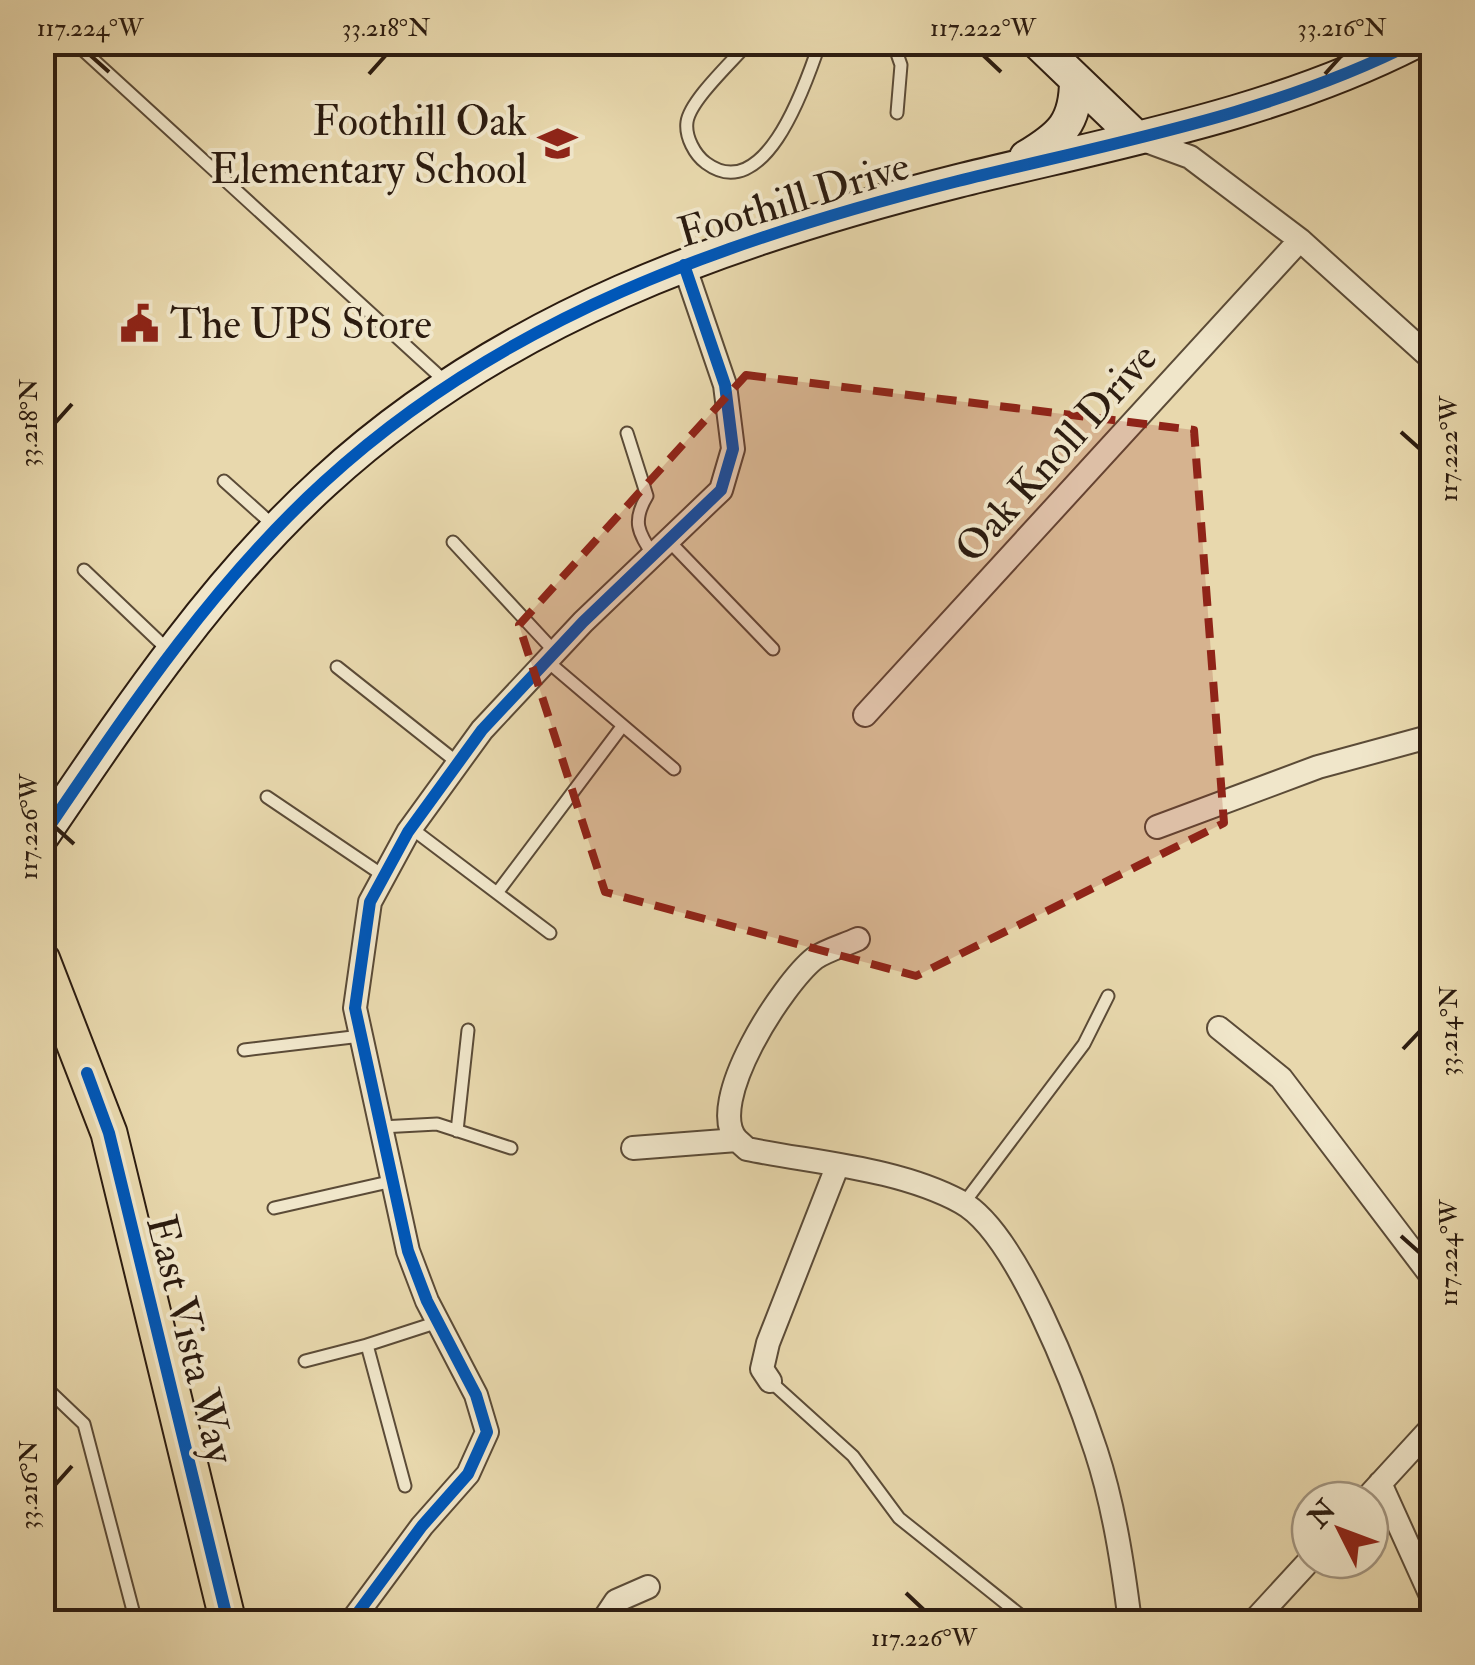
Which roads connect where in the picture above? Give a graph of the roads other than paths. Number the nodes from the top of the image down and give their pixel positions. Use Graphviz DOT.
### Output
graph roads {
  1 [pos="74,42"];
  2 [pos="749,42"];
  3 [pos="809,42"];
  4 [pos="893,42"];
  5 [pos="1036,42"];
  6 [pos="1414,42"];
  7 [pos="1076,80"];
  8 [pos="897,113"];
  9 [pos="1137,138"];
  10 [pos="1000,172"];
  11 [pos="1300,240"];
  12 [pos="684,265"];
  13 [pos="1432,359"];
  14 [pos="448,384"];
  15 [pos="627,433"];
  16 [pos="224,482"];
  17 [pos="278,530"];
  18 [pos="453,542"];
  19 [pos="661,548"];
  20 [pos="84,570"];
  21 [pos="773,649"];
  22 [pos="170,652"];
  23 [pos="551,656"];
  24 [pos="336,667"];
  25 [pos="865,715"];
  26 [pos="621,728"];
  27 [pos="1432,736"];
  28 [pos="458,762"];
  29 [pos="674,769"];
  30 [pos="268,797"];
  31 [pos="1157,827"];
  32 [pos="411,828"];
  33 [pos="42,836"];
  34 [pos="384,876"];
  35 [pos="497,893"];
  36 [pos="550,933"];
  37 [pos="858,940"];
  38 [pos="42,960"];
  39 [pos="1108,996"];
  40 [pos="1219,1028"];
  41 [pos="468,1030"];
  42 [pos="361,1036"];
  43 [pos="244,1050"];
  44 [pos="381,1127"];
  45 [pos="457,1131"];
  46 [pos="738,1140"];
  47 [pos="511,1148"];
  48 [pos="634,1148"];
  49 [pos="837,1168"];
  50 [pos="393,1181"];
  51 [pos="964,1203"];
  52 [pos="274,1208"];
  53 [pos="1432,1277"];
  54 [pos="438,1322"];
  55 [pos="367,1345"];
  56 [pos="305,1361"];
  57 [pos="770,1382"];
  58 [pos="42,1384"];
  59 [pos="1432,1427"];
  60 [pos="1384,1480"];
  61 [pos="405,1486"];
  62 [pos="1390,1523"];
  63 [pos="1292,1580"];
  64 [pos="648,1587"];
  65 [pos="1432,1598"];
  66 [pos="136,1622"];
  67 [pos="228,1622"];
  68 [pos="351,1622"];
  69 [pos="602,1622"];
  70 [pos="1029,1622"];
  71 [pos="1130,1622"];
  72 [pos="1253,1622"];
  1 -- 14 [label="lane"];
  2 -- 3 [label="lane"];
  4 -- 8 [label="lane"];
  5 -- 7 [label="street"];
  6 -- 9 [label="street, Foothill Drive"];
  7 -- 9 [label="street"];
  7 -- 10 [label="street"];
  9 -- 10 [label="street, Foothill Drive"];
  9 -- 11 [label="street"];
  10 -- 12 [label="street, Foothill Drive"];
  11 -- 13 [label="street"];
  11 -- 25 [label="street, Oak Knoll Drive"];
  12 -- 14 [label="street, Foothill Drive"];
  12 -- 19 [label="street"];
  14 -- 17 [label="street, Foothill Drive"];
  15 -- 19 [label="lane"];
  16 -- 17 [label="lane"];
  17 -- 22 [label="street, Foothill Drive"];
  18 -- 23 [label="lane"];
  19 -- 21 [label="lane"];
  19 -- 23 [label="street"];
  20 -- 22 [label="lane"];
  22 -- 33 [label="street, Foothill Drive"];
  23 -- 26 [label="lane"];
  23 -- 28 [label="street"];
  24 -- 28 [label="lane"];
  26 -- 29 [label="lane"];
  26 -- 35 [label="lane"];
  27 -- 31 [label="street"];
  28 -- 32 [label="street"];
  30 -- 34 [label="lane"];
  32 -- 34 [label="street"];
  32 -- 35 [label="lane"];
  34 -- 42 [label="street"];
  35 -- 36 [label="lane"];
  37 -- 46 [label="street"];
  38 -- 67 [label="main road, East Vista Way"];
  39 -- 51 [label="lane"];
  40 -- 53 [label="street"];
  41 -- 45 [label="lane"];
  42 -- 43 [label="lane"];
  42 -- 44 [label="street"];
  44 -- 45 [label="lane"];
  44 -- 50 [label="street"];
  45 -- 47 [label="lane"];
  46 -- 48 [label="street"];
  46 -- 49 [label="street"];
  49 -- 51 [label="street"];
  49 -- 57 [label="street"];
  50 -- 52 [label="lane"];
  50 -- 54 [label="street"];
  51 -- 71 [label="street"];
  54 -- 55 [label="lane"];
  54 -- 68 [label="street"];
  55 -- 56 [label="lane"];
  55 -- 61 [label="lane"];
  57 -- 70 [label="lane"];
  58 -- 66 [label="lane"];
  59 -- 60 [label="street"];
  62 -- 65 [label="street"];
  63 -- 72 [label="street"];
  64 -- 69 [label="street"];
}
